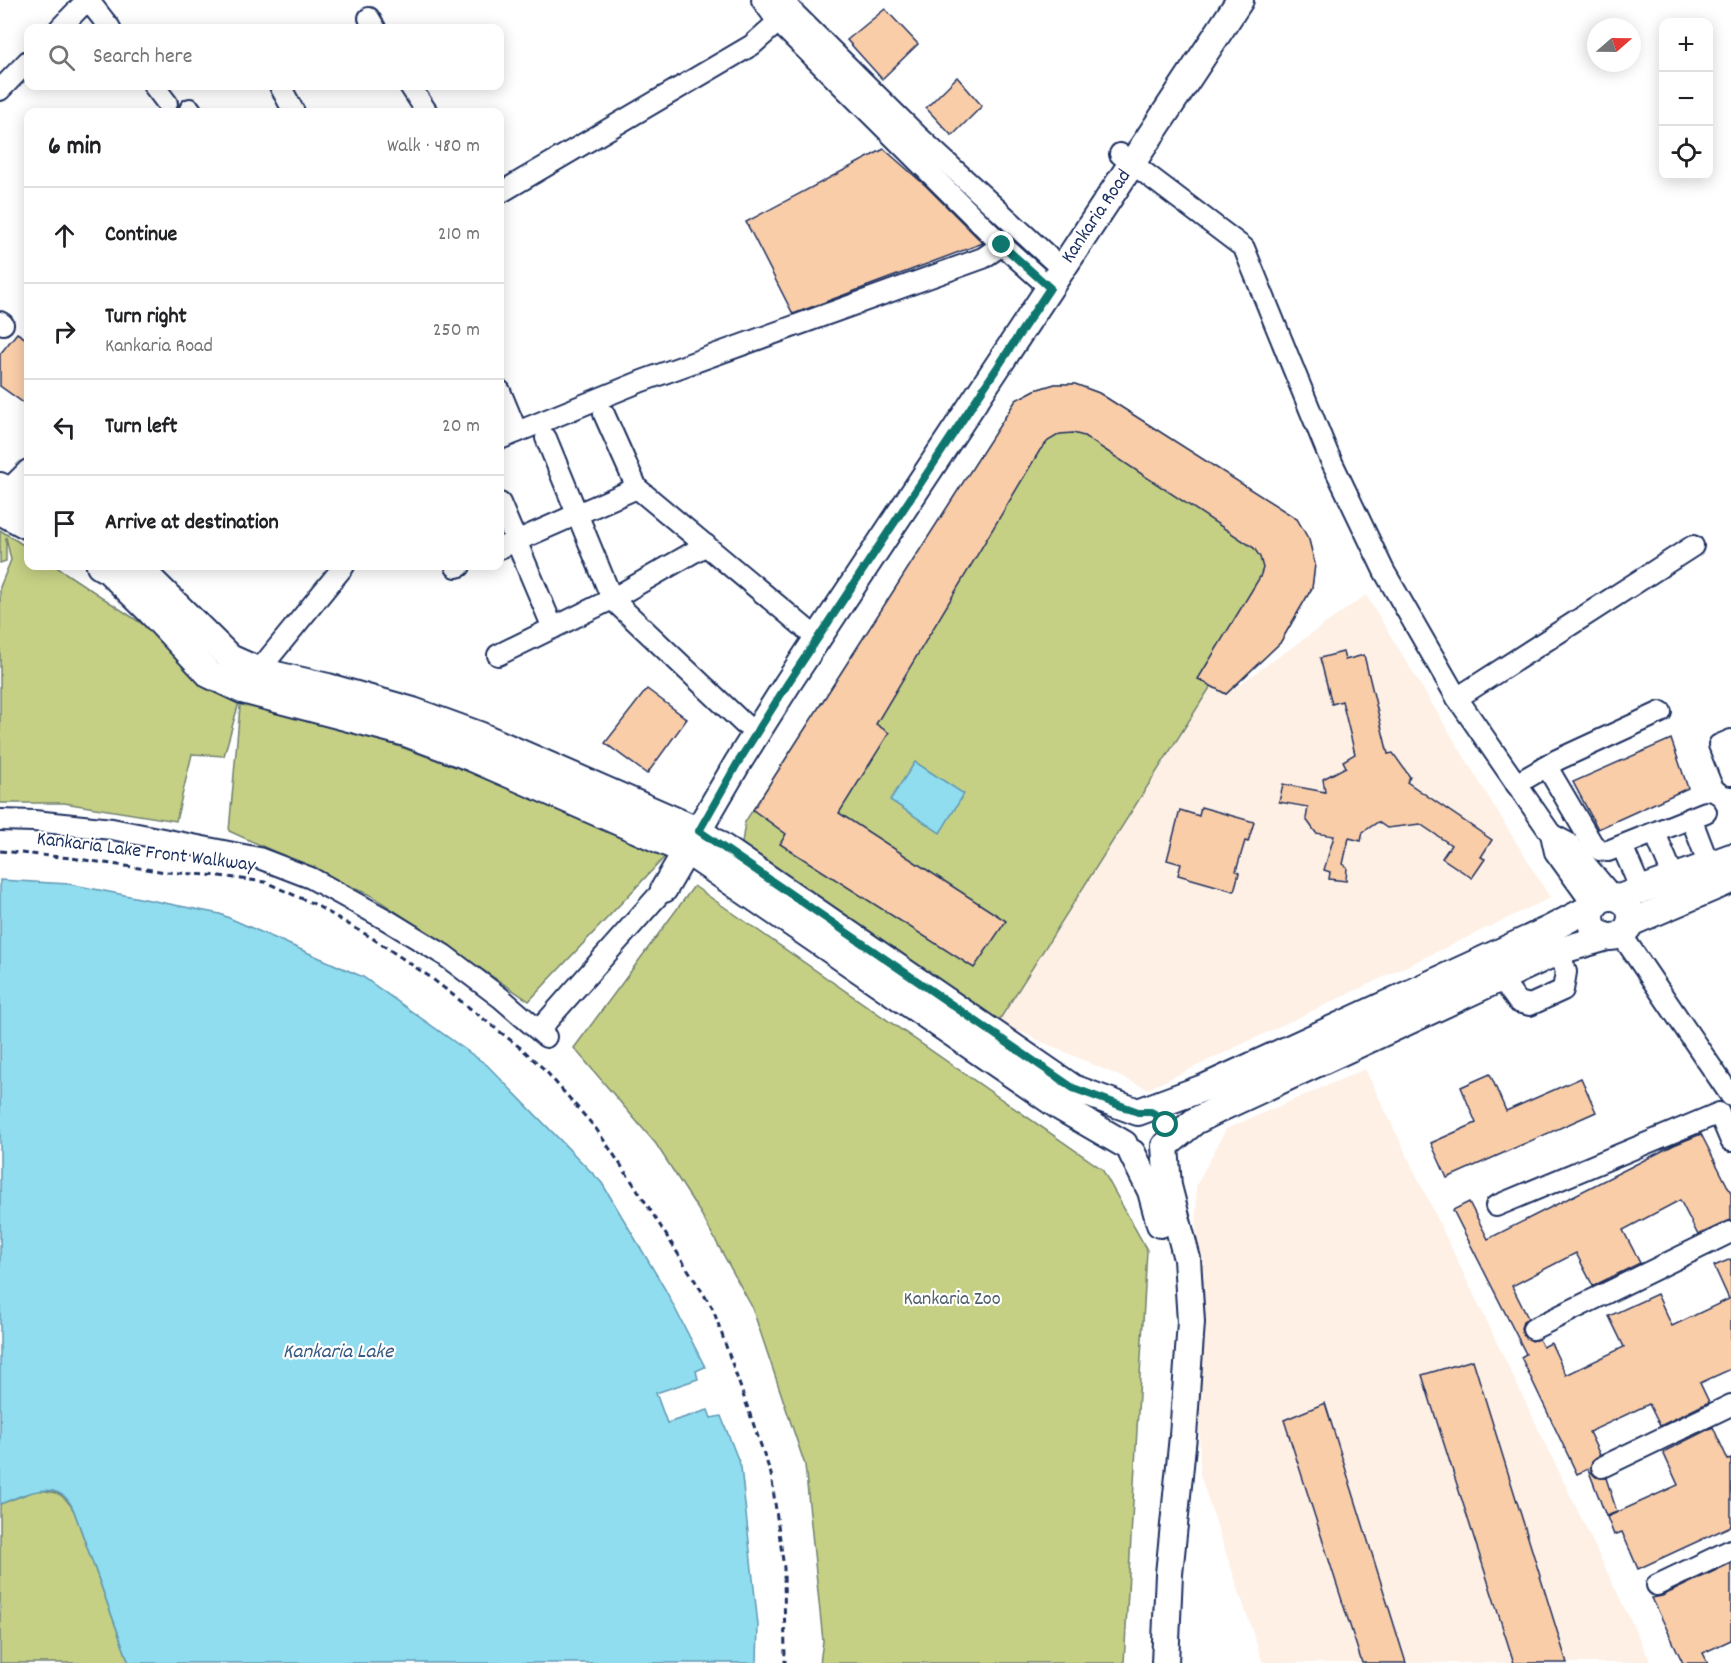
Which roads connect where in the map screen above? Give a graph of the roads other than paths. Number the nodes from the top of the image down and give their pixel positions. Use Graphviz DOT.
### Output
graph roads {
  1 [pos="87,0"];
  2 [pos="762,0"];
  3 [pos="1222,0"];
  4 [pos="1240,0"];
  5 [pos="784,11"];
  6 [pos="64,24"];
  7 [pos="107,24"];
  8 [pos="24,65"];
  9 [pos="0,90"];
  10 [pos="157,90"];
  11 [pos="282,90"];
  12 [pos="413,90"];
  13 [pos="167,103"];
  14 [pos="292,108"];
  15 [pos="424,108"];
  16 [pos="1127,158"];
  17 [pos="504,191"];
  18 [pos="1002,245"];
  19 [pos="1050,273"];
  20 [pos="504,414"];
  21 [pos="604,414"];
  22 [pos="508,436"];
  23 [pos="546,438"];
  24 [pos="24,476"];
  25 [pos="637,488"];
  26 [pos="7,499"];
  27 [pos="578,514"];
  28 [pos="24,521"];
  29 [pos="504,523"];
  30 [pos="508,544"];
  31 [pos="706,545"];
  32 [pos="1693,546"];
  33 [pos="107,570"];
  34 [pos="141,570"];
  35 [pos="341,570"];
  36 [pos="612,599"];
  37 [pos="553,628"];
  38 [pos="806,629"];
  39 [pos="498,655"];
  40 [pos="260,671"];
  41 [pos="242,690"];
  42 [pos="1457,698"];
  43 [pos="1661,712"];
  44 [pos="744,724"];
  45 [pos="1731,740"];
  46 [pos="1549,765"];
  47 [pos="1731,775"];
  48 [pos="1516,784"];
  49 [pos="0,820"];
  50 [pos="1655,832"];
  51 [pos="687,838"];
  52 [pos="1622,846"];
  53 [pos="1720,861"];
  54 [pos="1674,878"];
  55 [pos="1731,880"];
  56 [pos="664,889"];
  57 [pos="1616,897"];
  58 [pos="1619,931"];
  59 [pos="1558,951"];
  60 [pos="1501,978"];
  61 [pos="1731,1096"];
  62 [pos="1138,1112"];
  63 [pos="1731,1141"];
  64 [pos="1165,1146"];
  65 [pos="1128,1149"];
  66 [pos="1496,1206"];
  67 [pos="1731,1232"];
  68 [pos="1533,1329"];
  69 [pos="1731,1405"];
  70 [pos="1174,1435"];
  71 [pos="1602,1467"];
  72 [pos="1731,1550"];
  73 [pos="1658,1585"];
  74 [pos="1150,1663"];
  75 [pos="1165,1663"];
  1 -- 6 [label="street"];
  1 -- 7 [label="street"];
  2 -- 5 [label="street"];
  3 -- 16 [label="main road"];
  4 -- 16 [label="main road, Kankaria Road"];
  5 -- 17 [label="street"];
  5 -- 18 [label="street"];
  5 -- 19 [label="street"];
  8 -- 9 [label="street"];
  10 -- 13 [label="street"];
  11 -- 14 [label="street"];
  12 -- 15 [label="street"];
  16 -- 19 [label="main road"];
  16 -- 42 [label="street"];
  18 -- 19 [label="street"];
  18 -- 22 [label="street"];
  19 -- 38 [label="main road"];
  19 -- 51 [label="main road"];
  20 -- 22 [label="street"];
  21 -- 25 [label="street"];
  23 -- 27 [label="street"];
  24 -- 26 [label="street"];
  25 -- 27 [label="street"];
  25 -- 31 [label="street"];
  26 -- 28 [label="main road"];
  27 -- 30 [label="street"];
  27 -- 36 [label="street"];
  29 -- 30 [label="street"];
  30 -- 37 [label="street"];
  31 -- 36 [label="street"];
  31 -- 38 [label="street"];
  32 -- 42 [label="street"];
  33 -- 41 [label="main road"];
  34 -- 40 [label="main road"];
  35 -- 40 [label="street"];
  36 -- 37 [label="street"];
  36 -- 44 [label="street"];
  37 -- 39 [label="street"];
  38 -- 44 [label="main road"];
  40 -- 41 [label="street"];
  40 -- 51 [label="main road"];
  41 -- 51 [label="main road"];
  42 -- 48 [label="street"];
  43 -- 46 [label="street"];
  44 -- 51 [label="main road"];
  45 -- 47 [label="street"];
  46 -- 48 [label="street"];
  46 -- 52 [label="street"];
  48 -- 57 [label="street"];
  49 -- 56 [label="street"];
  50 -- 52 [label="street"];
  50 -- 53 [label="street"];
  50 -- 54 [label="street"];
  51 -- 56 [label="main road"];
  51 -- 62 [label="main road"];
  51 -- 65 [label="main road"];
  52 -- 57 [label="street"];
  53 -- 54 [label="main road"];
  54 -- 57 [label="main road"];
  55 -- 58 [label="main road"];
  57 -- 58 [label="main road"];
  57 -- 58 [label="main road"];
  57 -- 62 [label="main road"];
  58 -- 59 [label="main road"];
  58 -- 61 [label="street"];
  59 -- 60 [label="main road"];
  59 -- 60 [label="street"];
  60 -- 64 [label="main road"];
  62 -- 64 [label="main road"];
  62 -- 65 [label="main road"];
  63 -- 66 [label="street"];
  64 -- 65 [label="main road"];
  64 -- 70 [label="main road"];
  65 -- 70 [label="main road"];
  67 -- 68 [label="street"];
  69 -- 71 [label="street"];
  70 -- 74 [label="main road"];
  70 -- 75 [label="main road"];
  72 -- 73 [label="street"];
}
